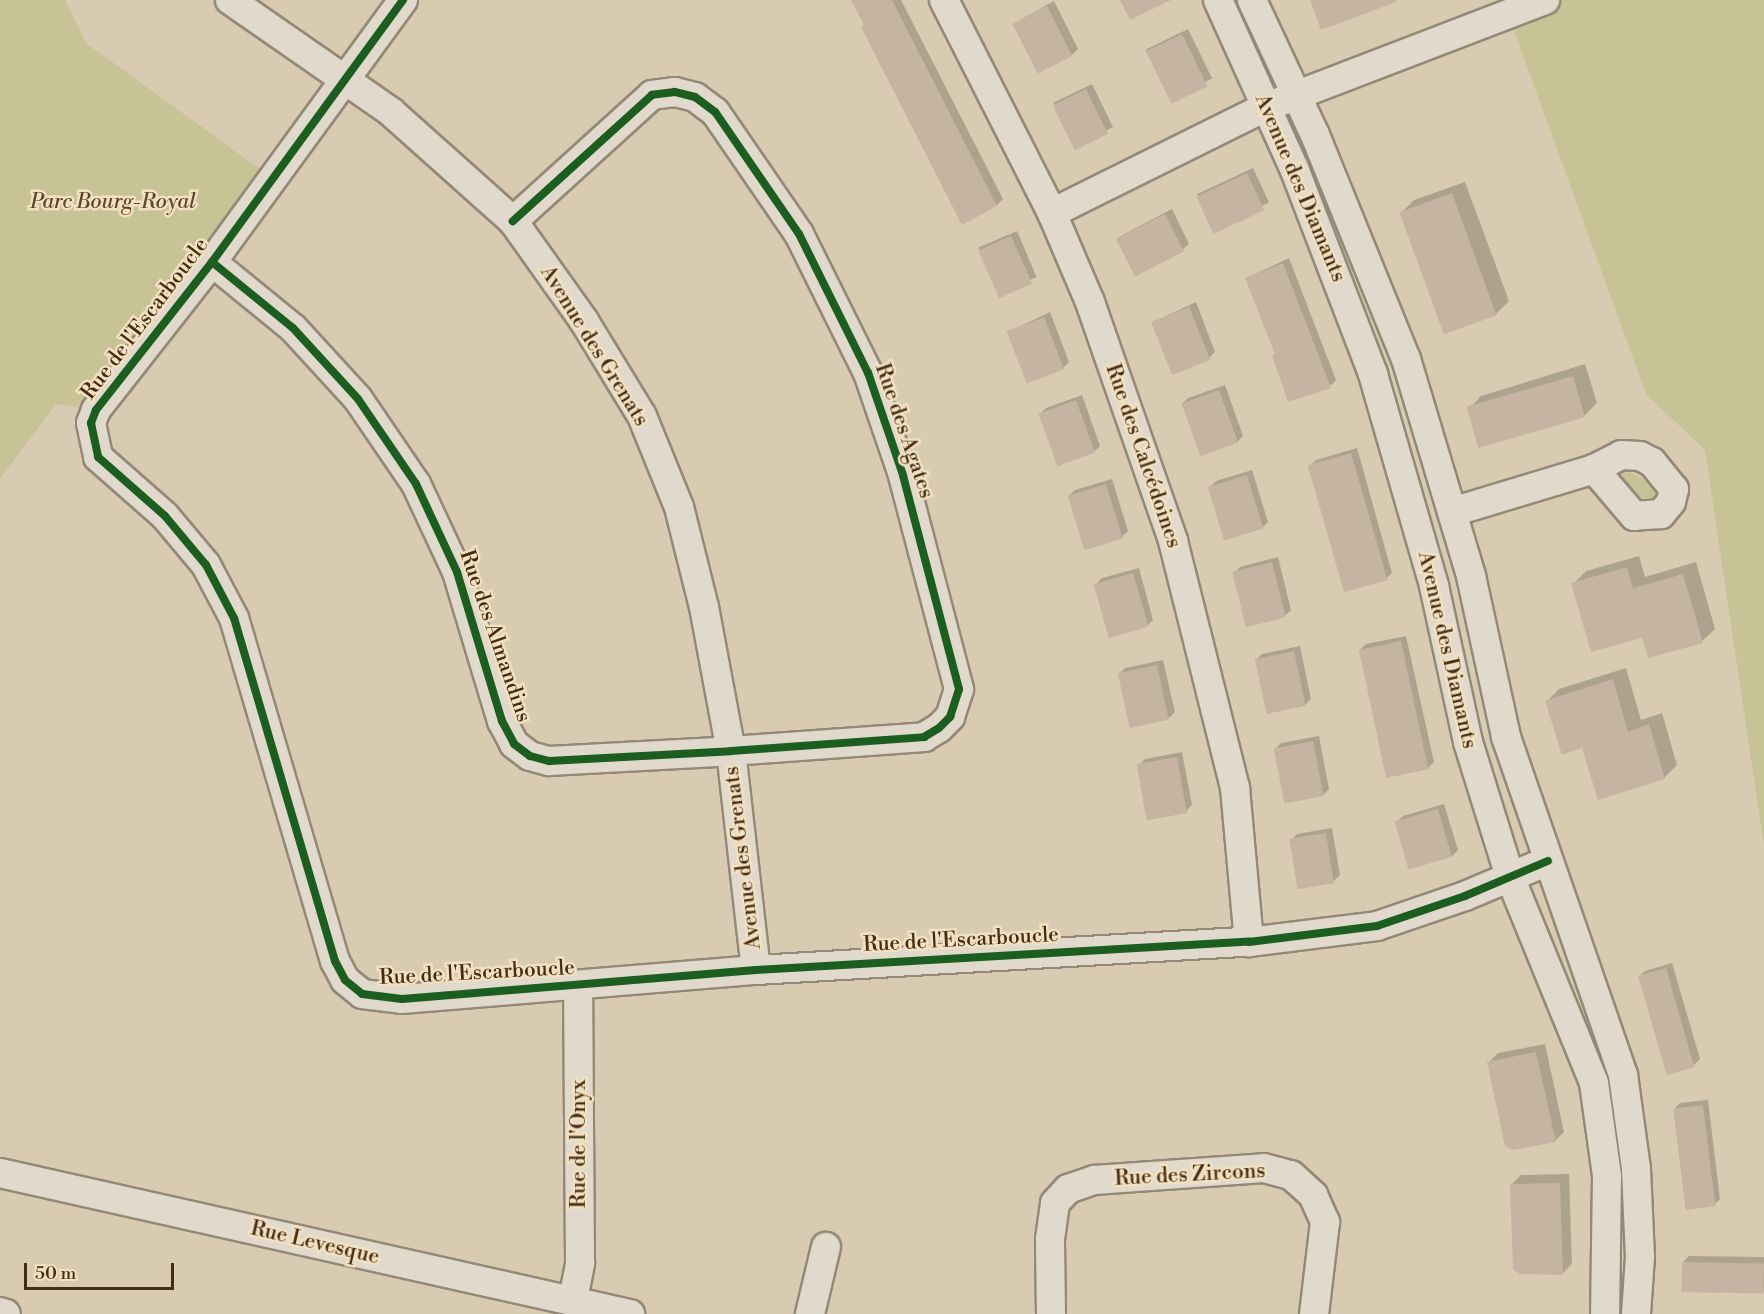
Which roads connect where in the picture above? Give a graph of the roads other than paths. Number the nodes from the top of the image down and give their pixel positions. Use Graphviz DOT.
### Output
graph roads {
  1 [pos="230,0"];
  2 [pos="403,0"];
  3 [pos="944,0"];
  4 [pos="1218,0"];
  5 [pos="1252,0"];
  6 [pos="1545,0"];
  7 [pos="344,79"];
  8 [pos="1297,95"];
  9 [pos="1266,107"];
  10 [pos="1052,213"];
  11 [pos="513,222"];
  12 [pos="212,262"];
  13 [pos="1594,469"];
  14 [pos="1452,512"];
  15 [pos="731,751"];
  16 [pos="1548,861"];
  17 [pos="1510,878"];
  18 [pos="1249,942"];
  19 [pos="756,970"];
  20 [pos="578,987"];
  21 [pos="0,1173"];
  22 [pos="826,1247"];
  23 [pos="573,1300"];
  24 [pos="0,1312"];
  25 [pos="6,1314"];
  26 [pos="630,1314"];
  27 [pos="810,1314"];
  28 [pos="1051,1314"];
  29 [pos="1314,1314"];
  30 [pos="1605,1314"];
  31 [pos="1636,1314"];
  1 -- 7 [label="street, Avenue des Grenats"];
  2 -- 7 [label="street"];
  3 -- 10 [label="street, Rue des Calcédoines"];
  4 -- 9 [label="street, Avenue des Diamants"];
  5 -- 8 [label="street, Avenue des Diamants"];
  6 -- 8 [label="street"];
  7 -- 11 [label="street, Avenue des Grenats"];
  7 -- 12 [label="street, Rue de l'Escarboucle"];
  8 -- 9 [label="street"];
  8 -- 14 [label="street, Avenue des Diamants"];
  9 -- 10 [label="street"];
  9 -- 17 [label="street, Avenue des Diamants"];
  10 -- 18 [label="street, Rue des Calcédoines"];
  11 -- 15 [label="street, Avenue des Grenats"];
  11 -- 15 [label="street, Rue des Agates"];
  12 -- 15 [label="street, Rue des Almandins"];
  12 -- 20 [label="street, Rue de l'Escarboucle"];
  13 -- 14 [label="street"];
  14 -- 16 [label="street, Avenue des Diamants"];
  15 -- 19 [label="street, Avenue des Grenats"];
  16 -- 17 [label="street, Rue de l'Escarboucle"];
  16 -- 31 [label="street, Avenue des Diamants"];
  17 -- 18 [label="street, Rue de l'Escarboucle"];
  17 -- 30 [label="street, Avenue des Diamants"];
  18 -- 19 [label="street, Rue de l'Escarboucle"];
  19 -- 20 [label="street, Rue de l'Escarboucle"];
  20 -- 23 [label="street, Rue de l'Onyx"];
  21 -- 23 [label="street, Rue Levesque"];
  22 -- 27 [label="street"];
  23 -- 26 [label="street, Rue Levesque"];
  24 -- 25 [label="street"];
  28 -- 29 [label="street, Rue des Zircons"];
}
